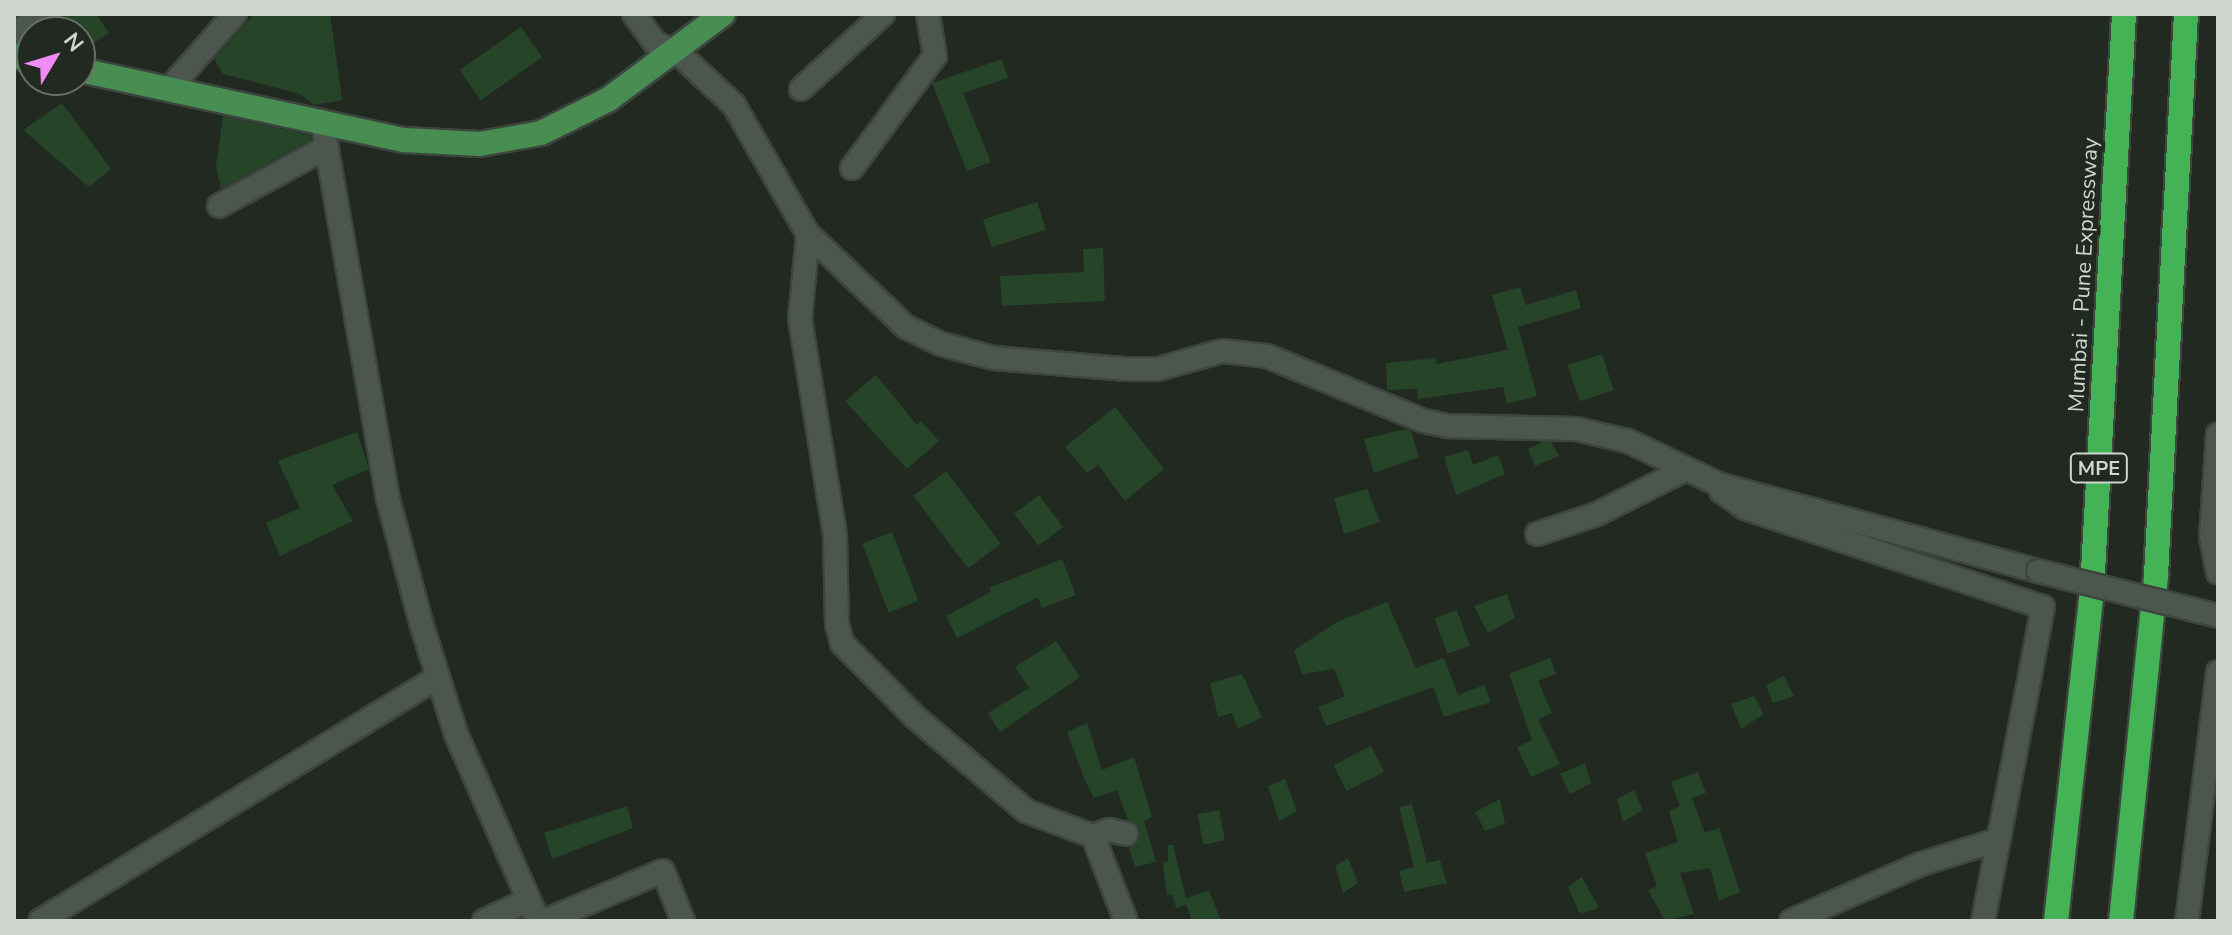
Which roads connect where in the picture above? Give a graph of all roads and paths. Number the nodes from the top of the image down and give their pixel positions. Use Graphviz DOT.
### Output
graph roads {
  1 [pos="41,14"];
  2 [pos="235,14"];
  3 [pos="634,14"];
  4 [pos="723,14"];
  5 [pos="883,14"];
  6 [pos="928,14"];
  7 [pos="2124,14"];
  8 [pos="2186,14"];
  9 [pos="14,35"];
  10 [pos="677,52"];
  11 [pos="96,73"];
  12 [pos="169,89"];
  13 [pos="801,89"];
  14 [pos="322,121"];
  15 [pos="327,147"];
  16 [pos="852,168"];
  17 [pos="219,206"];
  18 [pos="808,234"];
  19 [pos="2218,434"];
  20 [pos="1682,471"];
  21 [pos="1707,480"];
  22 [pos="1537,534"];
  23 [pos="2218,572"];
  24 [pos="2218,616"];
  25 [pos="2218,672"];
  26 [pos="437,678"];
  27 [pos="1127,834"];
  28 [pos="1093,836"];
  29 [pos="1995,841"];
  30 [pos="528,900"];
  31 [pos="40,921"];
  32 [pos="484,921"];
  33 [pos="538,921"];
  34 [pos="545,921"];
  35 [pos="683,921"];
  36 [pos="1126,921"];
  37 [pos="1791,921"];
  38 [pos="1983,921"];
  39 [pos="2056,921"];
  40 [pos="2121,921"];
  41 [pos="2187,921"];
  1 -- 9 [label="street"];
  2 -- 12 [label="street"];
  3 -- 10 [label="street"];
  4 -- 10 [label="main road"];
  5 -- 13 [label="street"];
  6 -- 16 [label="street"];
  7 -- 39 [label="highway, Mumbai - Pune Expressway / MPE"];
  8 -- 40 [label="highway, MPE"];
  10 -- 14 [label="main road"];
  10 -- 18 [label="street"];
  11 -- 12 [label="main road"];
  12 -- 14 [label="main road"];
  14 -- 15 [label="street"];
  15 -- 17 [label="street"];
  15 -- 26 [label="street"];
  18 -- 20 [label="street"];
  18 -- 28 [label="street"];
  19 -- 23 [label="street"];
  20 -- 21 [label="street"];
  20 -- 22 [label="street"];
  21 -- 24 [label="street, bridge"];
  21 -- 29 [label="street"];
  25 -- 41 [label="street"];
  26 -- 30 [label="street"];
  26 -- 31 [label="street"];
  27 -- 28 [label="street"];
  28 -- 36 [label="street"];
  29 -- 37 [label="street"];
  29 -- 38 [label="street"];
  30 -- 32 [label="street"];
  30 -- 33 [label="street"];
  34 -- 35 [label="street"];
}
